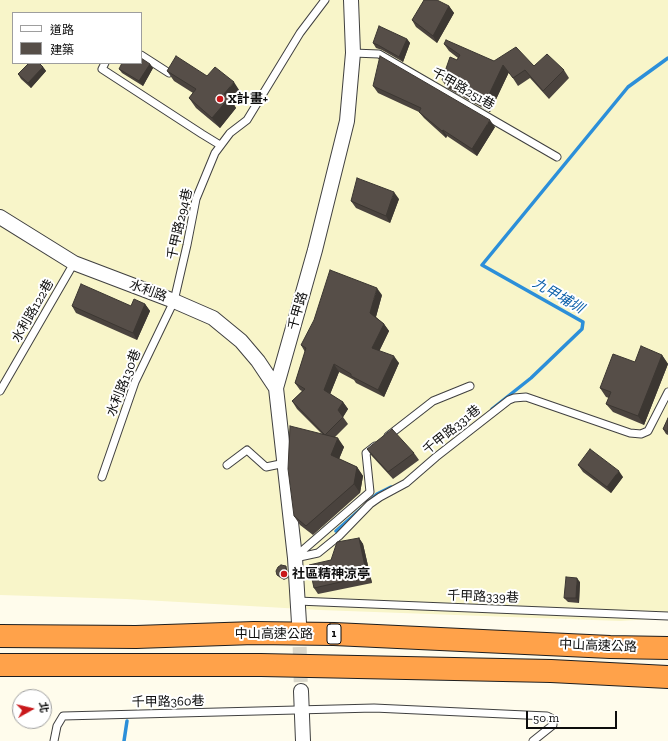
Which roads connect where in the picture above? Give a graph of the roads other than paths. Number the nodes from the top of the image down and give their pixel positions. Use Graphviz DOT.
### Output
graph roads {
  1 [pos="325,0"];
  2 [pos="351,0"];
  3 [pos="353,53"];
  4 [pos="142,56"];
  5 [pos="104,64"];
  6 [pos="169,73"];
  7 [pos="220,145"];
  8 [pos="557,157"];
  9 [pos="0,218"];
  10 [pos="74,263"];
  11 [pos="174,301"];
  12 [pos="470,386"];
  13 [pos="276,388"];
  14 [pos="0,391"];
  15 [pos="668,392"];
  16 [pos="284,463"];
  17 [pos="227,465"];
  18 [pos="102,477"];
  19 [pos="295,558"];
  20 [pos="297,601"];
  21 [pos="668,616"];
  22 [pos="299,623"];
  23 [pos="0,636"];
  24 [pos="668,648"];
  25 [pos="0,664"];
  26 [pos="668,676"];
  27 [pos="301,691"];
  28 [pos="301,711"];
  29 [pos="54,741"];
  30 [pos="303,741"];
  31 [pos="533,741"];
  1 -- 7 [label="lane, 千甲路294巷"];
  2 -- 3 [label="street, 千甲路"];
  3 -- 8 [label="lane, 千甲路251巷"];
  3 -- 13 [label="street, 千甲路"];
  4 -- 6 [label="lane"];
  5 -- 7 [label="lane"];
  7 -- 11 [label="lane, 千甲路294巷"];
  9 -- 10 [label="street, 水利路"];
  10 -- 11 [label="street, 水利路"];
  10 -- 14 [label="lane, 水利路122巷"];
  11 -- 13 [label="street, 水利路"];
  11 -- 18 [label="lane, 水利路130巷"];
  12 -- 19 [label="lane"];
  13 -- 16 [label="street, 千甲路"];
  15 -- 19 [label="lane, 千甲路331巷"];
  16 -- 17 [label="lane"];
  16 -- 19 [label="street, 千甲路"];
  19 -- 20 [label="street, 千甲路"];
  20 -- 21 [label="lane, 千甲路339巷"];
  20 -- 22 [label="street, 千甲路"];
  23 -- 24 [label="highway, 中山高速公路 / 1"];
  25 -- 26 [label="highway, 中山高速公路"];
  27 -- 28 [label="street"];
  28 -- 29 [label="lane, 千甲路360巷"];
  28 -- 30 [label="street"];
  28 -- 31 [label="lane"];
}
